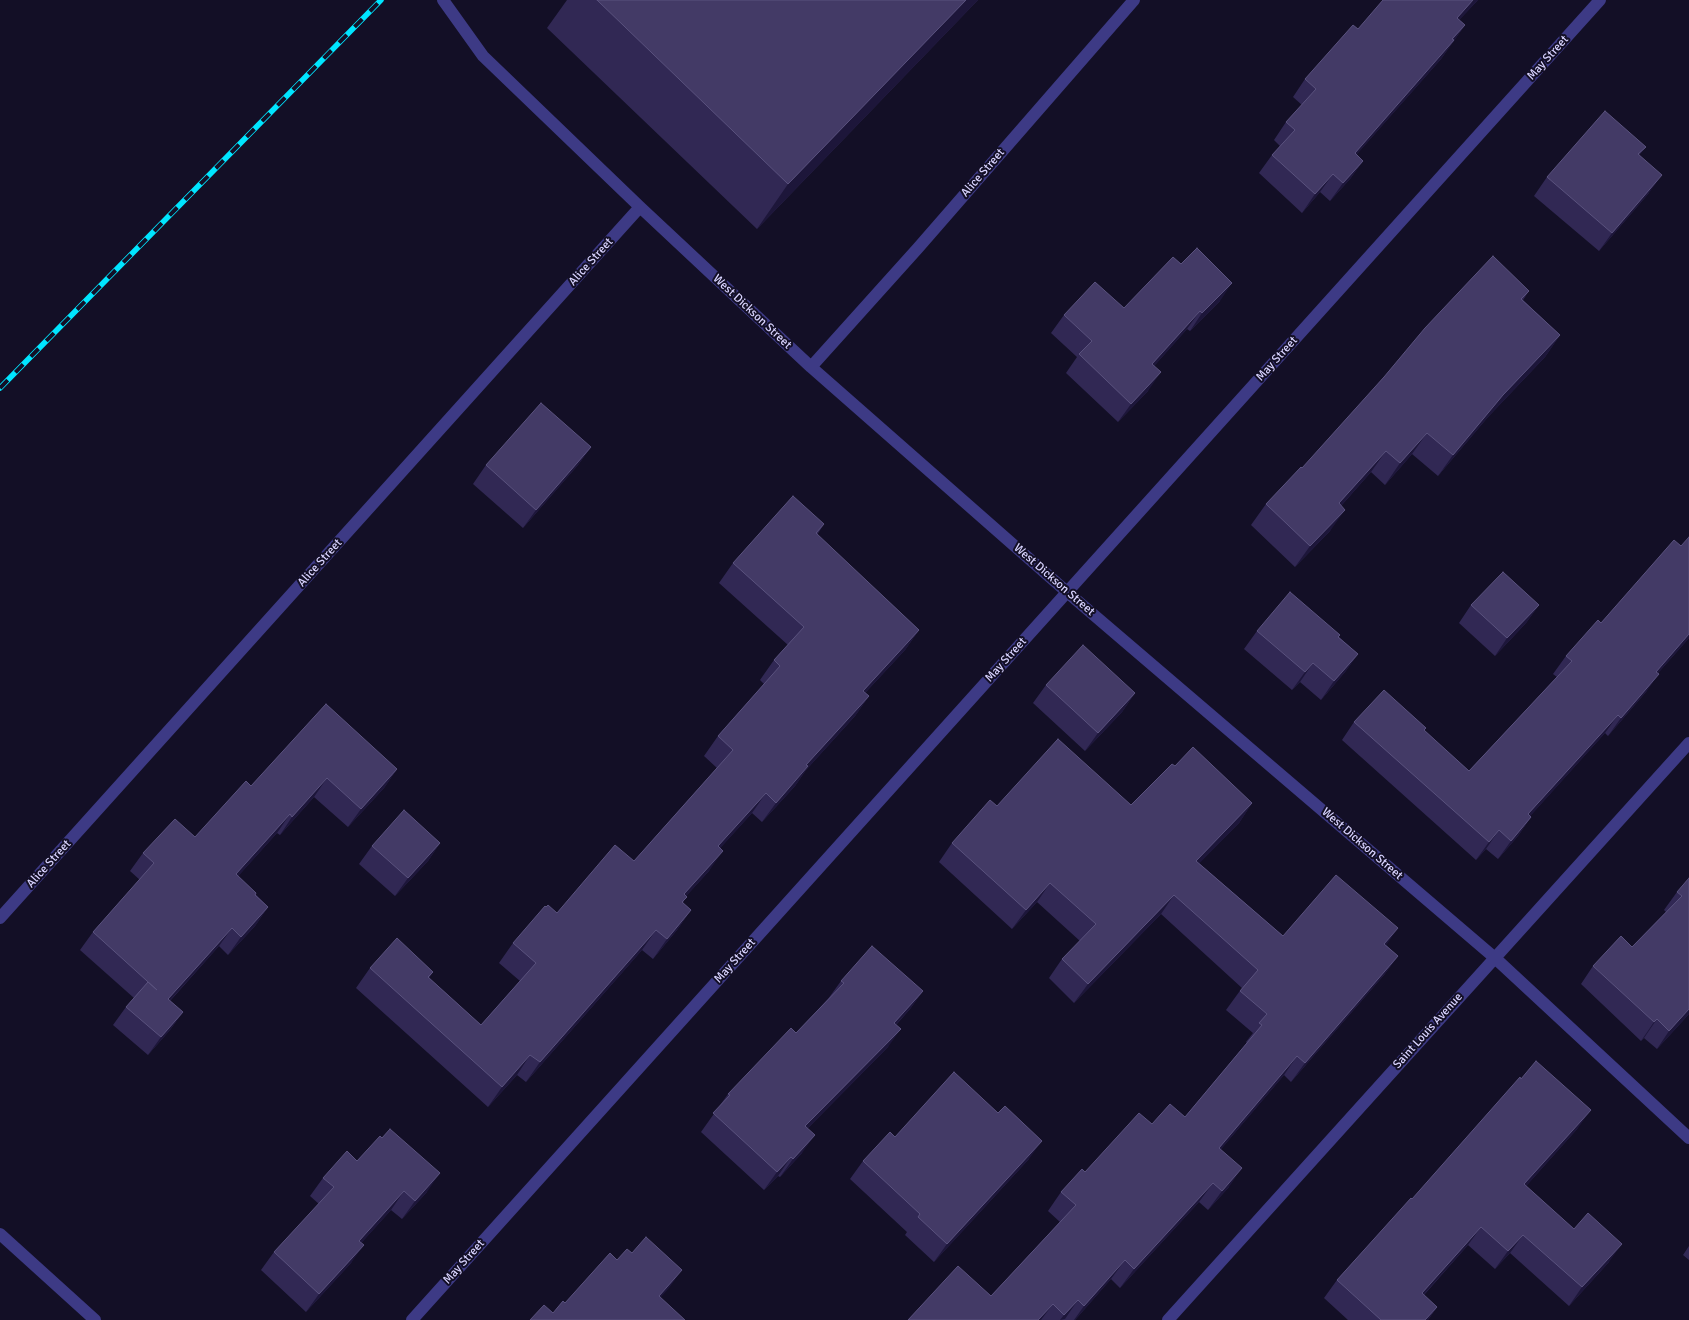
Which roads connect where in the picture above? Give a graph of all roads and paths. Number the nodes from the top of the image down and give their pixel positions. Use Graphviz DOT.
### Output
graph roads {
  1 [pos="443,0"];
  2 [pos="1134,0"];
  3 [pos="1600,0"];
  4 [pos="640,207"];
  5 [pos="811,367"];
  6 [pos="1067,592"];
  7 [pos="1689,743"];
  8 [pos="0,918"];
  9 [pos="1495,958"];
  10 [pos="1689,1138"];
  11 [pos="0,1234"];
  12 [pos="95,1320"];
  13 [pos="412,1320"];
  14 [pos="1168,1320"];
  1 -- 4 [label="street, West Dickson Street"];
  2 -- 5 [label="street, Alice Street"];
  3 -- 6 [label="street, May Street"];
  4 -- 5 [label="street, West Dickson Street"];
  4 -- 8 [label="street, Alice Street"];
  5 -- 6 [label="street, West Dickson Street"];
  6 -- 9 [label="street, West Dickson Street"];
  6 -- 13 [label="street, May Street"];
  7 -- 9 [label="street, Saint Louis Avenue"];
  9 -- 10 [label="street, West Dickson Street"];
  9 -- 14 [label="street, Saint Louis Avenue"];
  11 -- 12 [label="street"];
}
